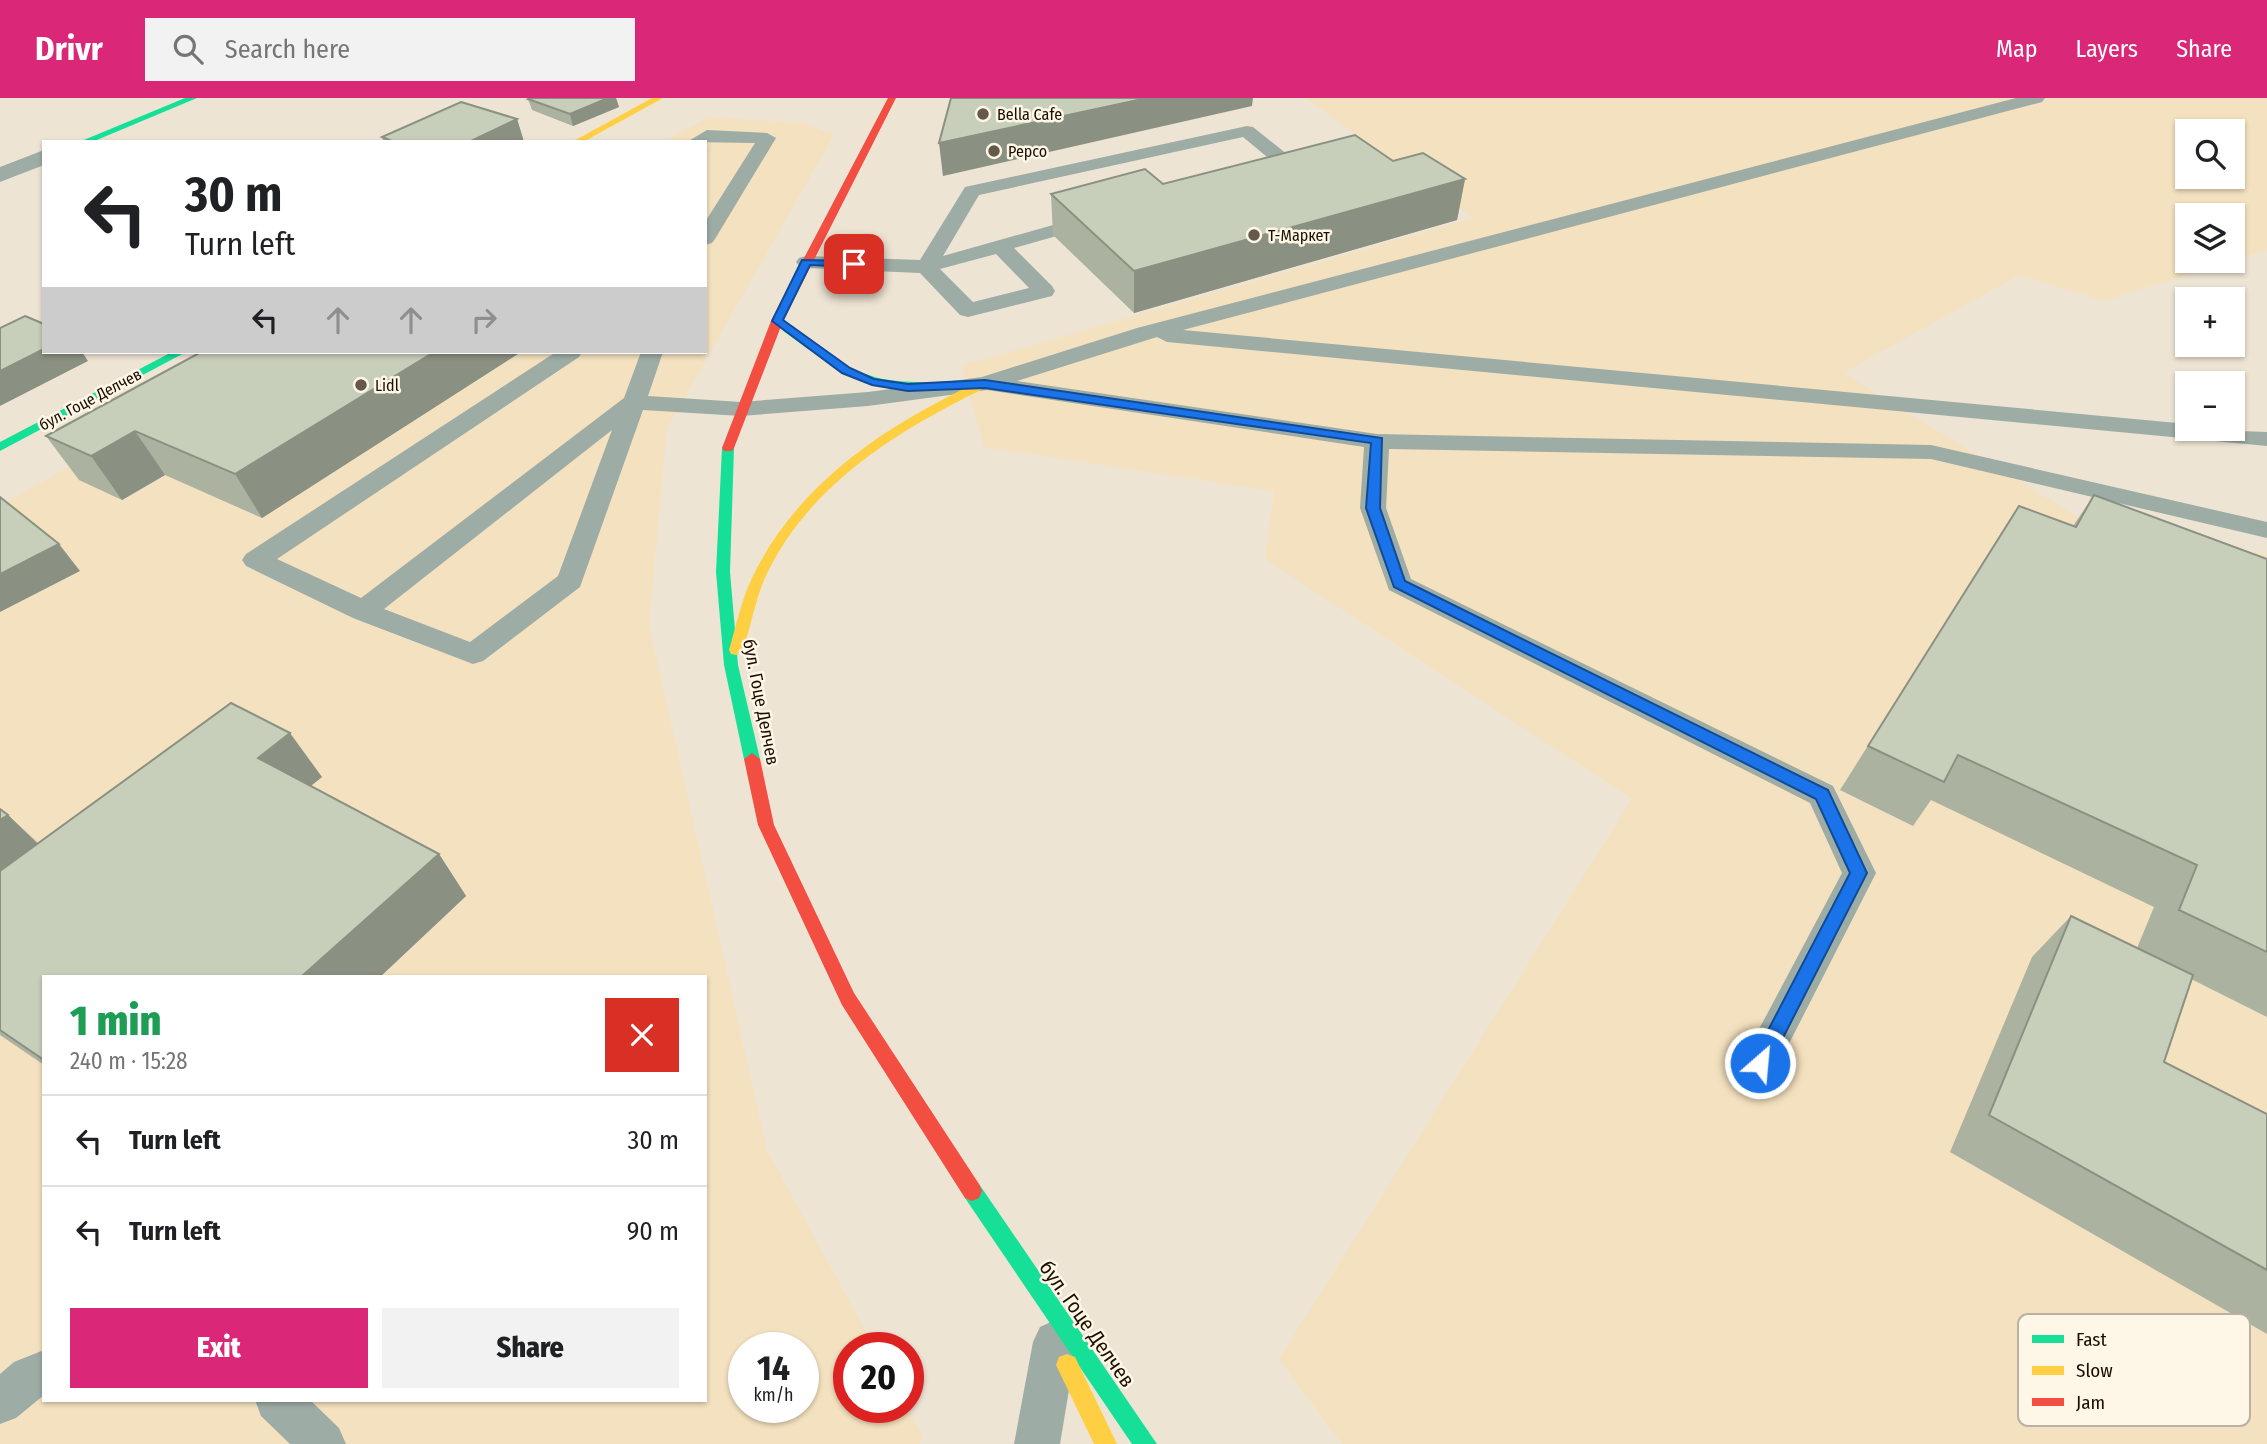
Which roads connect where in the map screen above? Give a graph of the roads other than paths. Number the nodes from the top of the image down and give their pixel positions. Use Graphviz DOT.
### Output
graph roads {
  1 [pos="192,98"];
  2 [pos="659,98"];
  3 [pos="676,98"];
  4 [pos="876,98"];
  5 [pos="892,98"];
  6 [pos="2036,98"];
  7 [pos="630,113"];
  8 [pos="885,115"];
  9 [pos="88,140"];
  10 [pos="580,140"];
  11 [pos="699,140"];
  12 [pos="42,158"];
  13 [pos="0,175"];
  14 [pos="1234,178"];
  15 [pos="1117,212"];
  16 [pos="707,236"];
  17 [pos="1000,246"];
  18 [pos="806,262"];
  19 [pos="926,267"];
  20 [pos="777,321"];
  21 [pos="1145,333"];
  22 [pos="176,354"];
  23 [pos="568,354"];
  24 [pos="651,354"];
  25 [pos="985,384"];
  26 [pos="633,402"];
  27 [pos="741,409"];
  28 [pos="2267,439"];
  29 [pos="1377,441"];
  30 [pos="0,447"];
  31 [pos="2267,530"];
  32 [pos="363,611"];
  33 [pos="731,665"];
  34 [pos="1760,1063"];
  35 [pos="995,1227"];
  36 [pos="1055,1340"];
  37 [pos="42,1373"];
  38 [pos="0,1402"];
  39 [pos="279,1402"];
  40 [pos="323,1444"];
  41 [pos="1037,1444"];
  42 [pos="1106,1444"];
  43 [pos="1146,1444"];
  1 -- 9 [label="street"];
  2 -- 7 [label="street"];
  3 -- 7 [label="street"];
  4 -- 8 [label="street"];
  5 -- 8 [label="street, бул. Гоце Делчев"];
  6 -- 21 [label="lane"];
  7 -- 10 [label="street"];
  8 -- 18 [label="street, бул. Гоце Делчев"];
  11 -- 16 [label="lane"];
  12 -- 13 [label="street"];
  14 -- 19 [label="lane"];
  15 -- 17 [label="lane"];
  17 -- 19 [label="lane"];
  17 -- 19 [label="lane"];
  18 -- 19 [label="lane"];
  18 -- 20 [label="street, бул. Гоце Делчев"];
  20 -- 25 [label="street"];
  20 -- 27 [label="street, бул. Гоце Делчев"];
  21 -- 25 [label="lane"];
  21 -- 28 [label="lane"];
  22 -- 30 [label="street, бул. Гоце Делчев"];
  23 -- 32 [label="lane"];
  24 -- 26 [label="lane"];
  25 -- 27 [label="lane"];
  25 -- 29 [label="lane"];
  25 -- 33 [label="street"];
  26 -- 27 [label="lane"];
  26 -- 32 [label="lane"];
  26 -- 32 [label="lane"];
  27 -- 33 [label="street, бул. Гоце Делчев"];
  29 -- 31 [label="lane"];
  29 -- 34 [label="lane"];
  33 -- 35 [label="street, бул. Гоце Делчев"];
  35 -- 36 [label="street, бул. Гоце Делчев"];
  35 -- 43 [label="street, бул. Гоце Делчев"];
  36 -- 41 [label="lane"];
  36 -- 42 [label="street, бул. Гоце Делчев"];
  37 -- 38 [label="lane"];
  39 -- 40 [label="lane"];
}
